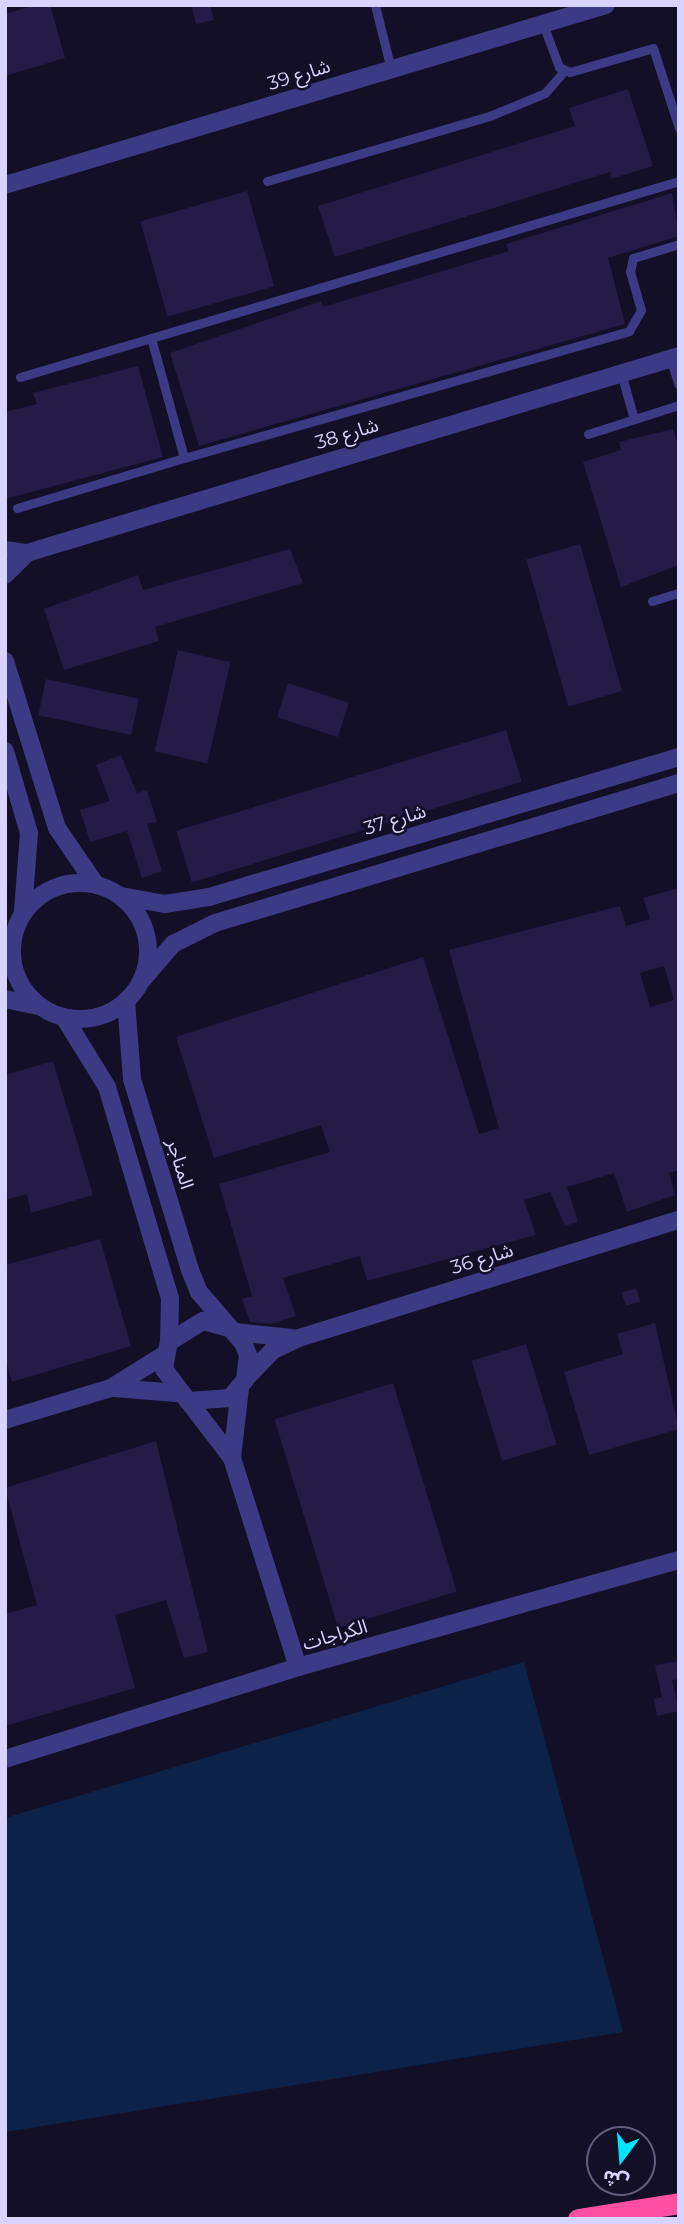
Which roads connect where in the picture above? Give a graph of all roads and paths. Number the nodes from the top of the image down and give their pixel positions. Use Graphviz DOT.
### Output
graph roads {
  1 [pos="375,5"];
  2 [pos="606,5"];
  3 [pos="543,24"];
  4 [pos="391,69"];
  5 [pos="564,71"];
  6 [pos="679,128"];
  7 [pos="267,181"];
  8 [pos="679,181"];
  9 [pos="5,185"];
  10 [pos="679,244"];
  11 [pos="151,338"];
  12 [pos="675,357"];
  13 [pos="621,373"];
  14 [pos="20,377"];
  15 [pos="679,385"];
  16 [pos="679,405"];
  17 [pos="634,419"];
  18 [pos="588,433"];
  19 [pos="184,458"];
  20 [pos="17,508"];
  21 [pos="5,550"];
  22 [pos="27,553"];
  23 [pos="5,575"];
  24 [pos="679,593"];
  25 [pos="652,601"];
  26 [pos="5,661"];
  27 [pos="5,751"];
  28 [pos="679,757"];
  29 [pos="679,783"];
  30 [pos="96,885"];
  31 [pos="121,896"];
  32 [pos="15,924"];
  33 [pos="142,980"];
  34 [pos="5,999"];
  35 [pos="126,1001"];
  36 [pos="40,1006"];
  37 [pos="64,1017"];
  38 [pos="679,1220"];
  39 [pos="232,1330"];
  40 [pos="299,1338"];
  41 [pos="167,1349"];
  42 [pos="243,1384"];
  43 [pos="111,1388"];
  44 [pos="183,1397"];
  45 [pos="5,1420"];
  46 [pos="232,1458"];
  47 [pos="679,1560"];
  48 [pos="298,1667"];
  49 [pos="5,1759"];
  50 [pos="679,2203"];
  51 [pos="578,2219"];
  1 -- 4 [label="lane"];
  2 -- 3 [label="street, شارع 39"];
  3 -- 4 [label="street, شارع 39"];
  3 -- 5 [label="lane"];
  4 -- 9 [label="street, شارع 39"];
  5 -- 6 [label="lane"];
  5 -- 7 [label="lane"];
  8 -- 11 [label="lane"];
  10 -- 19 [label="lane"];
  11 -- 14 [label="lane"];
  11 -- 19 [label="lane"];
  12 -- 13 [label="street, شارع 38"];
  12 -- 15 [label="lane"];
  13 -- 17 [label="lane"];
  13 -- 22 [label="street, شارع 38"];
  16 -- 17 [label="lane"];
  17 -- 18 [label="lane"];
  19 -- 20 [label="lane"];
  21 -- 22 [label="street, شارع 38"];
  22 -- 23 [label="street, شارع 38"];
  24 -- 25 [label="lane"];
  26 -- 30 [label="street"];
  27 -- 32 [label="street"];
  28 -- 31 [label="street, شارع 37"];
  29 -- 33 [label="street"];
  30 -- 31 [label="street"];
  30 -- 32 [label="street"];
  31 -- 33 [label="street"];
  32 -- 36 [label="street"];
  33 -- 35 [label="street"];
  34 -- 36 [label="street"];
  35 -- 37 [label="street"];
  35 -- 39 [label="street, المناجر"];
  36 -- 37 [label="street"];
  37 -- 41 [label="street"];
  38 -- 40 [label="street, شارع 36"];
  39 -- 40 [label="street, شارع 36"];
  39 -- 41 [label="street"];
  39 -- 42 [label="street"];
  40 -- 42 [label="street, شارع 36"];
  41 -- 43 [label="street"];
  41 -- 44 [label="street"];
  42 -- 44 [label="street"];
  42 -- 46 [label="street"];
  43 -- 44 [label="street"];
  43 -- 45 [label="street"];
  44 -- 46 [label="street"];
  46 -- 48 [label="street"];
  47 -- 48 [label="street, الكراجات"];
  48 -- 49 [label="street, الكراجات"];
  50 -- 51 [label="highway"];
}
